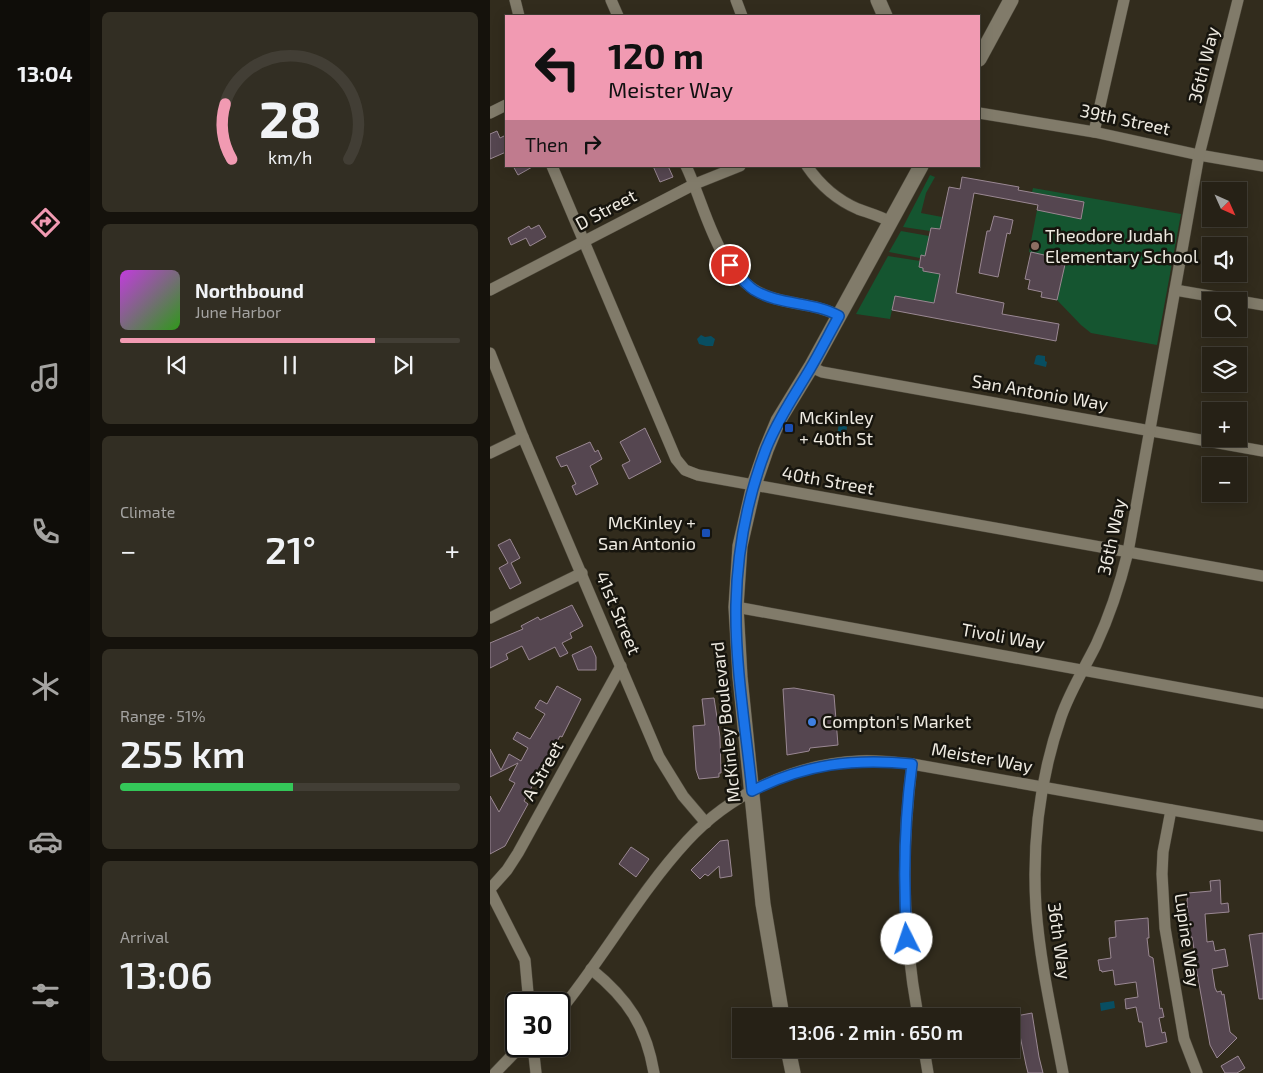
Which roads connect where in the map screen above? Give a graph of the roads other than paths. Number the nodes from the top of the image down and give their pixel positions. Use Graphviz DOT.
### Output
graph roads {
  1 [pos="515,0"];
  2 [pos="611,0"];
  3 [pos="736,0"];
  4 [pos="878,0"];
  5 [pos="1011,0"];
  6 [pos="1124,0"];
  7 [pos="1238,0"];
  8 [pos="519,15"];
  9 [pos="618,15"];
  10 [pos="742,15"];
  11 [pos="885,15"];
  12 [pos="980,57"];
  13 [pos="505,106"];
  14 [pos="490,113"];
  15 [pos="980,113"];
  16 [pos="1094,132"];
  17 [pos="1199,155"];
  18 [pos="1263,166"];
  19 [pos="552,167"];
  20 [pos="686,167"];
  21 [pos="737,167"];
  22 [pos="808,167"];
  23 [pos="920,167"];
  24 [pos="694,184"];
  25 [pos="891,222"];
  26 [pos="584,242"];
  27 [pos="490,290"];
  28 [pos="1175,290"];
  29 [pos="1263,305"];
  30 [pos="839,316"];
  31 [pos="490,353"];
  32 [pos="811,367"];
  33 [pos="1150,431"];
  34 [pos="523,437"];
  35 [pos="1263,451"];
  36 [pos="490,453"];
  37 [pos="754,485"];
  38 [pos="1128,552"];
  39 [pos="582,573"];
  40 [pos="1263,576"];
  41 [pos="736,607"];
  42 [pos="490,618"];
  43 [pos="621,666"];
  44 [pos="1082,669"];
  45 [pos="1263,703"];
  46 [pos="912,764"];
  47 [pos="1043,787"];
  48 [pos="752,791"];
  49 [pos="1171,810"];
  50 [pos="706,823"];
  51 [pos="1263,826"];
  52 [pos="490,890"];
  53 [pos="592,968"];
  54 [pos="528,992"];
  55 [pos="570,997"];
  56 [pos="781,1008"];
  57 [pos="917,1008"];
  58 [pos="510,1057"];
  59 [pos="534,1057"];
  60 [pos="790,1058"];
  61 [pos="926,1058"];
  62 [pos="494,1073"];
  63 [pos="536,1073"];
  64 [pos="654,1073"];
  65 [pos="793,1073"];
  66 [pos="928,1073"];
  67 [pos="1063,1073"];
  68 [pos="1197,1073"];
  1 -- 8 [label="street"];
  2 -- 9 [label="street"];
  3 -- 10 [label="street"];
  4 -- 11 [label="street"];
  5 -- 12 [label="street"];
  6 -- 16 [label="street"];
  7 -- 17 [label="street, 36th Way"];
  13 -- 14 [label="street"];
  15 -- 16 [label="street, 39th Street"];
  16 -- 17 [label="street, 39th Street"];
  17 -- 18 [label="street, 39th Street"];
  17 -- 28 [label="street, 36th Way"];
  19 -- 26 [label="street, 40th Street"];
  20 -- 24 [label="street"];
  21 -- 24 [label="street, D Street"];
  22 -- 25 [label="street"];
  23 -- 25 [label="street, McKinley Boulevard"];
  24 -- 26 [label="street, D Street"];
  24 -- 30 [label="street"];
  25 -- 30 [label="street, McKinley Boulevard"];
  26 -- 27 [label="street, D Street"];
  26 -- 37 [label="street, 40th Street"];
  28 -- 29 [label="street"];
  28 -- 33 [label="street, 36th Way"];
  30 -- 32 [label="street, McKinley Boulevard"];
  31 -- 34 [label="street, 41st Street"];
  32 -- 33 [label="street, San Antonio Way"];
  32 -- 37 [label="street, McKinley Boulevard"];
  33 -- 35 [label="street, San Antonio Way"];
  33 -- 38 [label="street, 36th Way"];
  34 -- 36 [label="street"];
  34 -- 39 [label="street, 41st Street"];
  37 -- 38 [label="street, 40th Street"];
  37 -- 41 [label="street, McKinley Boulevard"];
  38 -- 40 [label="street, 40th Street"];
  38 -- 44 [label="street, 36th Way"];
  39 -- 42 [label="street"];
  39 -- 43 [label="street, 41st Street"];
  41 -- 44 [label="street, Tivoli Way"];
  41 -- 48 [label="street, McKinley Boulevard"];
  43 -- 50 [label="street, 41st Street"];
  43 -- 52 [label="street, A Street"];
  44 -- 45 [label="street, Tivoli Way"];
  44 -- 47 [label="street, 36th Way"];
  46 -- 47 [label="street, Meister Way"];
  46 -- 48 [label="street, Meister Way"];
  46 -- 57 [label="street"];
  47 -- 49 [label="street, Meister Way"];
  47 -- 67 [label="street, 36th Way"];
  48 -- 50 [label="street, Meister Way"];
  48 -- 56 [label="street, McKinley Boulevard"];
  49 -- 51 [label="street, Meister Way"];
  49 -- 68 [label="street, Lupine Way"];
  50 -- 53 [label="street, Meister Way"];
  52 -- 54 [label="street"];
  53 -- 55 [label="street, Meister Way"];
  53 -- 64 [label="street"];
  58 -- 62 [label="street"];
  59 -- 63 [label="street"];
  60 -- 65 [label="street"];
  61 -- 66 [label="street"];
}
